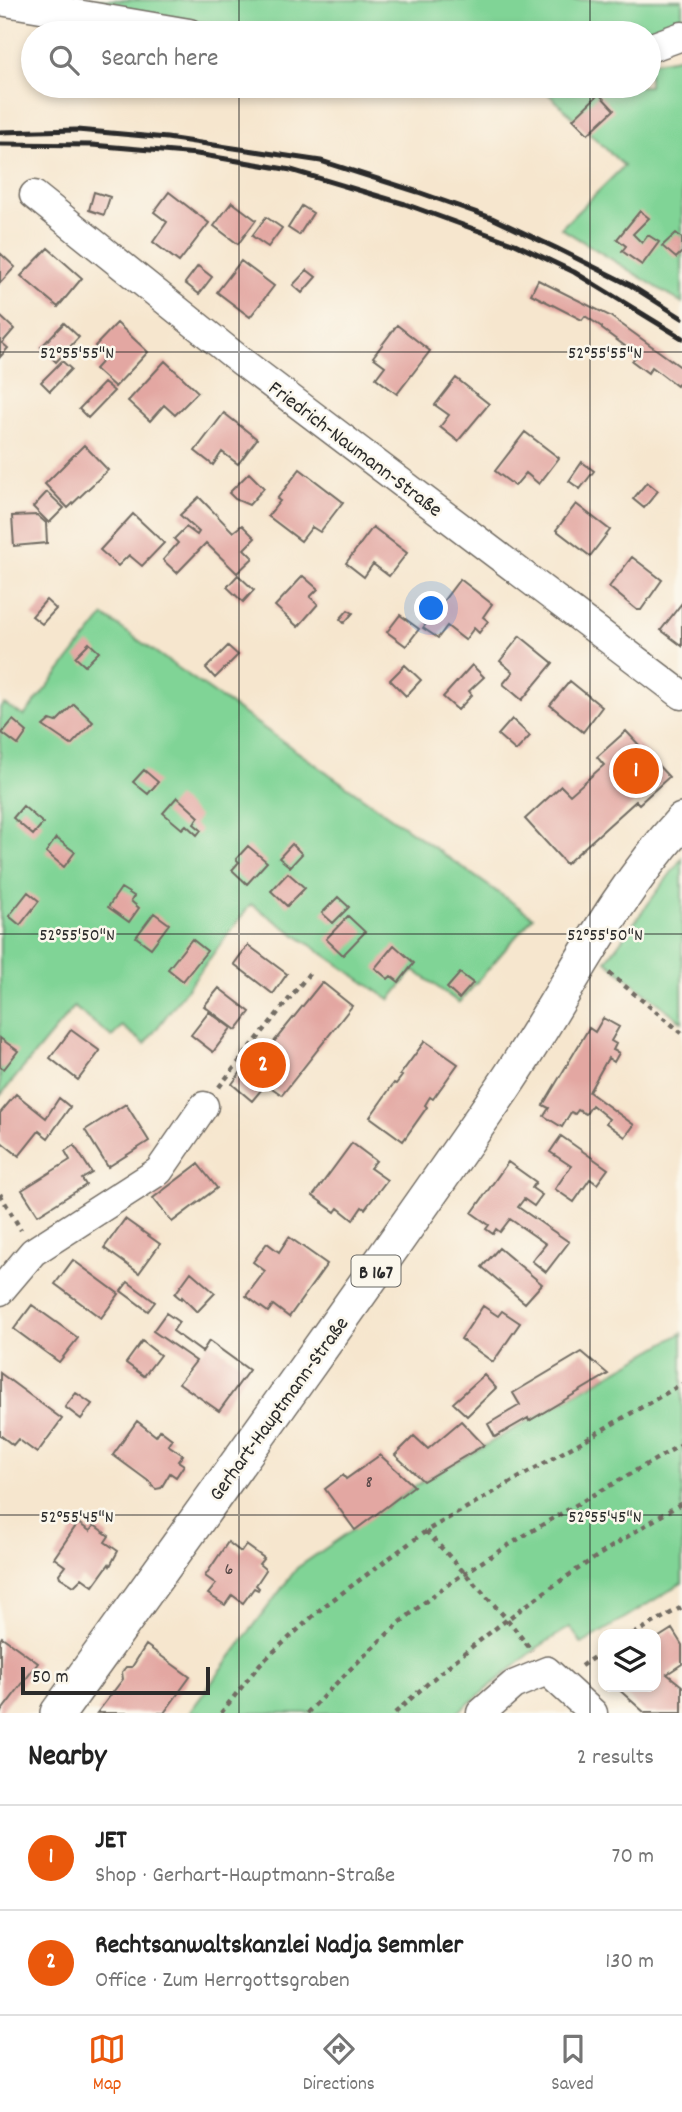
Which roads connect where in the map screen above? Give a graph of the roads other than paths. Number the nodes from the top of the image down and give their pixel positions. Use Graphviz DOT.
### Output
graph roads {
  1 [pos="0,1"];
  2 [pos="118,21"];
  3 [pos="682,36"];
  4 [pos="661,44"];
  5 [pos="34,195"];
  6 [pos="682,695"];
  7 [pos="682,821"];
  8 [pos="204,1106"];
  9 [pos="0,1291"];
  10 [pos="58,1713"];
  11 [pos="481,1713"];
  12 [pos="593,1713"];
  1 -- 2 [label="street"];
  3 -- 4 [label="street"];
  5 -- 6 [label="street, Friedrich-Naumann-Straße"];
  7 -- 10 [label="main road, Gerhart-Hauptmann-Straße / B 167"];
  8 -- 9 [label="street"];
  11 -- 12 [label="street"];
}
